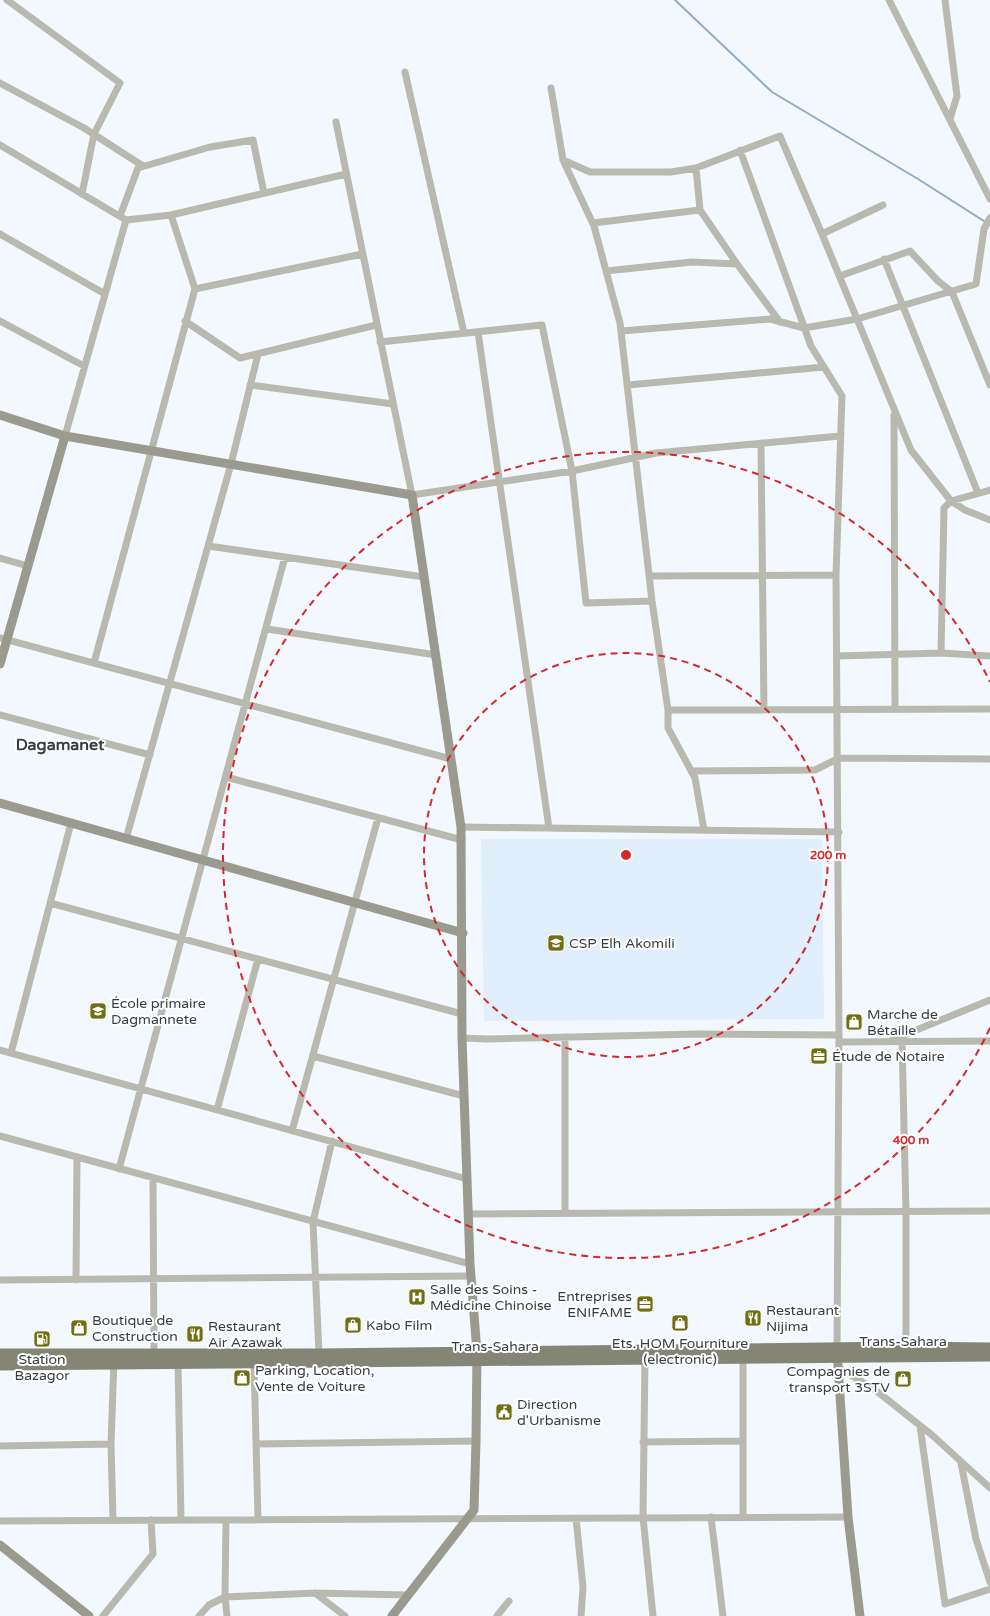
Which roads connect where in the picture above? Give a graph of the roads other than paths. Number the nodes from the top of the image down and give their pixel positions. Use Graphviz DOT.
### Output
graph roads {
  1 [pos="7,0"];
  2 [pos="889,0"];
  3 [pos="945,0"];
  4 [pos="406,72"];
  5 [pos="0,83"];
  6 [pos="552,88"];
  7 [pos="950,119"];
  8 [pos="336,122"];
  9 [pos="94,134"];
  10 [pos="0,145"];
  11 [pos="740,150"];
  12 [pos="563,160"];
  13 [pos="143,166"];
  14 [pos="696,168"];
  15 [pos="346,174"];
  16 [pos="264,193"];
  17 [pos="82,194"];
  18 [pos="989,195"];
  19 [pos="883,206"];
  20 [pos="700,210"];
  21 [pos="171,215"];
  22 [pos="123,218"];
  23 [pos="990,218"];
  24 [pos="593,223"];
  25 [pos="0,234"];
  26 [pos="822,234"];
  27 [pos="362,254"];
  28 [pos="884,259"];
  29 [pos="737,264"];
  30 [pos="606,271"];
  31 [pos="840,276"];
  32 [pos="195,289"];
  33 [pos="952,292"];
  34 [pos="105,294"];
  35 [pos="904,306"];
  36 [pos="857,319"];
  37 [pos="185,320"];
  38 [pos="0,321"];
  39 [pos="780,322"];
  40 [pos="376,325"];
  41 [pos="804,328"];
  42 [pos="621,331"];
  43 [pos="478,332"];
  44 [pos="464,334"];
  45 [pos="380,342"];
  46 [pos="258,354"];
  47 [pos="84,366"];
  48 [pos="824,367"];
  49 [pos="250,385"];
  50 [pos="628,385"];
  51 [pos="990,385"];
  52 [pos="393,404"];
  53 [pos="894,412"];
  54 [pos="0,415"];
  55 [pos="65,436"];
  56 [pos="840,436"];
  57 [pos="761,443"];
  58 [pos="151,451"];
  59 [pos="636,457"];
  60 [pos="231,464"];
  61 [pos="572,471"];
  62 [pos="500,482"];
  63 [pos="990,490"];
  64 [pos="978,493"];
  65 [pos="412,495"];
  66 [pos="951,501"];
  67 [pos="990,520"];
  68 [pos="208,546"];
  69 [pos="285,557"];
  70 [pos="0,558"];
  71 [pos="28,566"];
  72 [pos="836,575"];
  73 [pos="649,576"];
  74 [pos="762,576"];
  75 [pos="424,577"];
  76 [pos="652,601"];
  77 [pos="267,629"];
  78 [pos="3,639"];
  79 [pos="941,653"];
  80 [pos="896,654"];
  81 [pos="436,655"];
  82 [pos="838,656"];
  83 [pos="990,656"];
  84 [pos="94,663"];
  85 [pos="0,664"];
  86 [pos="170,684"];
  87 [pos="246,704"];
  88 [pos="895,709"];
  89 [pos="990,709"];
  90 [pos="668,710"];
  91 [pos="764,710"];
  92 [pos="838,710"];
  93 [pos="0,715"];
  94 [pos="150,755"];
  95 [pos="838,758"];
  96 [pos="451,759"];
  97 [pos="990,759"];
  98 [pos="691,770"];
  99 [pos="226,777"];
  100 [pos="0,803"];
  101 [pos="378,818"];
  102 [pos="71,823"];
  103 [pos="461,827"];
  104 [pos="549,828"];
  105 [pos="704,830"];
  106 [pos="839,832"];
  107 [pos="126,839"];
  108 [pos="462,840"];
  109 [pos="204,860"];
  110 [pos="50,903"];
  111 [pos="355,903"];
  112 [pos="463,933"];
  113 [pos="182,938"];
  114 [pos="258,959"];
  115 [pos="334,979"];
  116 [pos="990,1000"];
  117 [pos="462,1014"];
  118 [pos="565,1037"];
  119 [pos="462,1038"];
  120 [pos="839,1038"];
  121 [pos="990,1041"];
  122 [pos="888,1042"];
  123 [pos="902,1042"];
  124 [pos="0,1050"];
  125 [pos="11,1053"];
  126 [pos="313,1056"];
  127 [pos="141,1089"];
  128 [pos="464,1096"];
  129 [pos="217,1110"];
  130 [pos="292,1131"];
  131 [pos="0,1136"];
  132 [pos="332,1141"];
  133 [pos="77,1157"];
  134 [pos="119,1169"];
  135 [pos="153,1179"];
  136 [pos="467,1179"];
  137 [pos="990,1211"];
  138 [pos="838,1212"];
  139 [pos="906,1212"];
  140 [pos="468,1214"];
  141 [pos="565,1214"];
  142 [pos="314,1222"];
  143 [pos="470,1264"];
  144 [pos="471,1276"];
  145 [pos="316,1278"];
  146 [pos="154,1279"];
  147 [pos="0,1280"];
  148 [pos="76,1280"];
  149 [pos="906,1351"];
  150 [pos="838,1352"];
  151 [pos="777,1353"];
  152 [pos="988,1353"];
  153 [pos="0,1354"];
  154 [pos="154,1354"];
  155 [pos="319,1354"];
  156 [pos="476,1357"];
  157 [pos="114,1359"];
  158 [pos="645,1359"];
  159 [pos="743,1359"];
  160 [pos="254,1362"];
  161 [pos="178,1363"];
  162 [pos="0,1365"];
  163 [pos="839,1368"];
  164 [pos="920,1426"];
  165 [pos="476,1441"];
  166 [pos="742,1441"];
  167 [pos="643,1442"];
  168 [pos="111,1444"];
  169 [pos="256,1444"];
  170 [pos="0,1446"];
  171 [pos="961,1463"];
  172 [pos="990,1488"];
  173 [pos="643,1517"];
  174 [pos="711,1517"];
  175 [pos="743,1517"];
  176 [pos="848,1517"];
  177 [pos="467,1518"];
  178 [pos="576,1518"];
  179 [pos="113,1520"];
  180 [pos="151,1520"];
  181 [pos="181,1520"];
  182 [pos="226,1520"];
  183 [pos="258,1520"];
  184 [pos="0,1521"];
  185 [pos="0,1545"];
  186 [pos="990,1582"];
  187 [pos="990,1589"];
  188 [pos="315,1593"];
  189 [pos="408,1595"];
  190 [pos="225,1597"];
  191 [pos="510,1600"];
  192 [pos="89,1616"];
  193 [pos="103,1616"];
  194 [pos="199,1616"];
  195 [pos="227,1616"];
  196 [pos="345,1616"];
  197 [pos="392,1616"];
  198 [pos="497,1616"];
  199 [pos="581,1616"];
  200 [pos="653,1616"];
  201 [pos="722,1616"];
  202 [pos="860,1616"];
  1 -- 9 [label="street"];
  2 -- 7 [label="street"];
  3 -- 7 [label="street"];
  4 -- 44 [label="street"];
  5 -- 9 [label="street"];
  6 -- 12 [label="street"];
  7 -- 18 [label="street"];
  8 -- 15 [label="street"];
  9 -- 13 [label="street"];
  9 -- 17 [label="street"];
  10 -- 17 [label="street"];
  11 -- 14 [label="street"];
  11 -- 26 [label="street"];
  11 -- 41 [label="street"];
  12 -- 14 [label="street"];
  12 -- 24 [label="street"];
  13 -- 16 [label="street"];
  13 -- 22 [label="street"];
  14 -- 20 [label="street"];
  15 -- 16 [label="street"];
  15 -- 27 [label="street"];
  16 -- 21 [label="street"];
  17 -- 22 [label="street"];
  19 -- 26 [label="street"];
  20 -- 24 [label="street"];
  20 -- 29 [label="street"];
  21 -- 22 [label="street"];
  21 -- 32 [label="street"];
  22 -- 34 [label="street"];
  23 -- 33 [label="street"];
  24 -- 30 [label="street"];
  25 -- 34 [label="street"];
  26 -- 31 [label="street"];
  27 -- 32 [label="street"];
  27 -- 40 [label="street"];
  28 -- 31 [label="street"];
  28 -- 33 [label="street"];
  28 -- 35 [label="street"];
  29 -- 30 [label="street"];
  29 -- 39 [label="street"];
  30 -- 42 [label="street"];
  31 -- 36 [label="street"];
  32 -- 37 [label="street"];
  33 -- 35 [label="street"];
  33 -- 51 [label="street"];
  34 -- 47 [label="street"];
  35 -- 36 [label="street"];
  35 -- 64 [label="street"];
  36 -- 41 [label="street"];
  36 -- 53 [label="street"];
  37 -- 46 [label="street"];
  37 -- 58 [label="street"];
  38 -- 47 [label="street"];
  39 -- 41 [label="street"];
  39 -- 42 [label="street"];
  40 -- 45 [label="street"];
  40 -- 46 [label="street"];
  41 -- 48 [label="street"];
  42 -- 50 [label="street"];
  43 -- 44 [label="street"];
  43 -- 61 [label="street"];
  43 -- 62 [label="street"];
  44 -- 45 [label="street"];
  45 -- 52 [label="street"];
  46 -- 49 [label="street"];
  47 -- 55 [label="street"];
  48 -- 50 [label="street"];
  48 -- 56 [label="street"];
  49 -- 52 [label="street"];
  49 -- 60 [label="street"];
  50 -- 59 [label="street"];
  52 -- 65 [label="street"];
  53 -- 66 [label="street"];
  53 -- 80 [label="street"];
  54 -- 55 [label="street"];
  55 -- 58 [label="street"];
  55 -- 71 [label="street"];
  56 -- 57 [label="street"];
  56 -- 72 [label="street"];
  57 -- 59 [label="street"];
  57 -- 74 [label="street"];
  58 -- 60 [label="street"];
  58 -- 84 [label="street"];
  59 -- 61 [label="street"];
  59 -- 73 [label="street"];
  60 -- 65 [label="street"];
  60 -- 68 [label="street"];
  61 -- 62 [label="street"];
  61 -- 76 [label="street"];
  62 -- 65 [label="street"];
  62 -- 104 [label="street"];
  63 -- 64 [label="street"];
  64 -- 66 [label="street"];
  65 -- 75 [label="street"];
  66 -- 67 [label="street"];
  66 -- 79 [label="street"];
  68 -- 69 [label="street"];
  68 -- 86 [label="street"];
  69 -- 75 [label="street"];
  69 -- 77 [label="street"];
  70 -- 71 [label="street"];
  71 -- 78 [label="street"];
  72 -- 74 [label="street"];
  72 -- 82 [label="street"];
  73 -- 74 [label="street"];
  73 -- 76 [label="street"];
  74 -- 91 [label="street"];
  75 -- 81 [label="street"];
  76 -- 90 [label="street"];
  77 -- 81 [label="street"];
  77 -- 87 [label="street"];
  78 -- 84 [label="street"];
  78 -- 85 [label="street"];
  79 -- 80 [label="street"];
  79 -- 83 [label="street"];
  80 -- 82 [label="street"];
  80 -- 88 [label="street"];
  81 -- 96 [label="street"];
  82 -- 92 [label="street"];
  84 -- 86 [label="street"];
  86 -- 87 [label="street"];
  86 -- 94 [label="street"];
  87 -- 96 [label="street"];
  87 -- 99 [label="street"];
  88 -- 89 [label="street"];
  88 -- 92 [label="street"];
  90 -- 91 [label="street"];
  90 -- 98 [label="street"];
  91 -- 92 [label="street"];
  92 -- 95 [label="street"];
  93 -- 94 [label="street"];
  94 -- 107 [label="street"];
  95 -- 97 [label="street"];
  95 -- 98 [label="street"];
  95 -- 106 [label="street"];
  96 -- 103 [label="street"];
  98 -- 105 [label="street"];
  99 -- 101 [label="street"];
  99 -- 109 [label="street"];
  100 -- 102 [label="street"];
  101 -- 108 [label="street"];
  101 -- 111 [label="street"];
  102 -- 107 [label="street"];
  102 -- 110 [label="street"];
  103 -- 104 [label="street"];
  103 -- 108 [label="street"];
  104 -- 105 [label="street"];
  105 -- 106 [label="street"];
  106 -- 120 [label="street"];
  107 -- 109 [label="street"];
  108 -- 112 [label="street"];
  109 -- 111 [label="street"];
  109 -- 113 [label="street"];
  110 -- 113 [label="street"];
  110 -- 125 [label="street"];
  111 -- 112 [label="street"];
  111 -- 115 [label="street"];
  112 -- 117 [label="street"];
  113 -- 114 [label="street"];
  113 -- 127 [label="street"];
  114 -- 115 [label="street"];
  114 -- 129 [label="street"];
  115 -- 117 [label="street"];
  115 -- 126 [label="street"];
  116 -- 122 [label="street"];
  117 -- 119 [label="street"];
  118 -- 119 [label="street"];
  118 -- 120 [label="street"];
  118 -- 141 [label="street"];
  119 -- 128 [label="street"];
  120 -- 122 [label="street"];
  120 -- 138 [label="street"];
  121 -- 123 [label="street"];
  122 -- 123 [label="street"];
  123 -- 139 [label="street"];
  124 -- 125 [label="street"];
  125 -- 127 [label="street"];
  126 -- 128 [label="street"];
  126 -- 130 [label="street"];
  127 -- 129 [label="street"];
  127 -- 134 [label="street"];
  128 -- 136 [label="street"];
  129 -- 130 [label="street"];
  130 -- 132 [label="street"];
  131 -- 133 [label="street"];
  132 -- 136 [label="street"];
  132 -- 142 [label="street"];
  133 -- 134 [label="street"];
  133 -- 148 [label="street"];
  134 -- 135 [label="street"];
  135 -- 142 [label="street"];
  135 -- 146 [label="street"];
  136 -- 140 [label="street"];
  137 -- 139 [label="street"];
  138 -- 139 [label="street"];
  138 -- 141 [label="street"];
  138 -- 150 [label="street"];
  139 -- 149 [label="street"];
  140 -- 141 [label="street"];
  140 -- 143 [label="street"];
  142 -- 143 [label="street"];
  142 -- 145 [label="street"];
  143 -- 144 [label="street"];
  144 -- 145 [label="street"];
  144 -- 156 [label="street"];
  145 -- 146 [label="street"];
  145 -- 155 [label="street"];
  146 -- 148 [label="street"];
  146 -- 154 [label="street"];
  147 -- 148 [label="street"];
  149 -- 150 [label="main road, Trans-Sahara"];
  149 -- 152 [label="main road, Trans-Sahara"];
  150 -- 151 [label="main road, Trans-Sahara"];
  150 -- 163 [label="street"];
  151 -- 156 [label="main road, Trans-Sahara"];
  151 -- 159 [label="main road, Trans-Sahara"];
  153 -- 157 [label="main road, Trans-Sahara"];
  154 -- 155 [label="main road, Trans-Sahara"];
  154 -- 157 [label="main road, Trans-Sahara"];
  155 -- 156 [label="main road, Trans-Sahara"];
  156 -- 158 [label="main road, Trans-Sahara"];
  156 -- 160 [label="main road, Trans-Sahara"];
  156 -- 165 [label="street"];
  157 -- 161 [label="main road, Trans-Sahara"];
  157 -- 162 [label="main road, Trans-Sahara"];
  157 -- 168 [label="street"];
  158 -- 159 [label="main road, Trans-Sahara"];
  158 -- 167 [label="street"];
  159 -- 166 [label="street"];
  160 -- 161 [label="main road, Trans-Sahara"];
  160 -- 169 [label="street"];
  161 -- 181 [label="street"];
  163 -- 164 [label="street"];
  163 -- 176 [label="street"];
  164 -- 171 [label="street"];
  164 -- 187 [label="street"];
  165 -- 169 [label="street"];
  165 -- 177 [label="street"];
  166 -- 167 [label="street"];
  166 -- 175 [label="street"];
  167 -- 173 [label="street"];
  168 -- 170 [label="street"];
  168 -- 179 [label="street"];
  169 -- 183 [label="street"];
  171 -- 172 [label="street"];
  171 -- 186 [label="street"];
  173 -- 174 [label="street"];
  173 -- 178 [label="street"];
  173 -- 200 [label="street"];
  174 -- 175 [label="street"];
  174 -- 201 [label="street"];
  175 -- 176 [label="street"];
  176 -- 202 [label="street"];
  177 -- 178 [label="street"];
  177 -- 183 [label="street"];
  177 -- 189 [label="street"];
  178 -- 199 [label="street"];
  179 -- 180 [label="street"];
  179 -- 184 [label="street"];
  180 -- 181 [label="street"];
  180 -- 193 [label="street"];
  181 -- 182 [label="street"];
  182 -- 183 [label="street"];
  182 -- 190 [label="street"];
  185 -- 192 [label="street"];
  188 -- 189 [label="street"];
  188 -- 190 [label="street"];
  188 -- 196 [label="street"];
  189 -- 197 [label="street"];
  190 -- 194 [label="street"];
  190 -- 195 [label="street"];
  191 -- 198 [label="street"];
}
